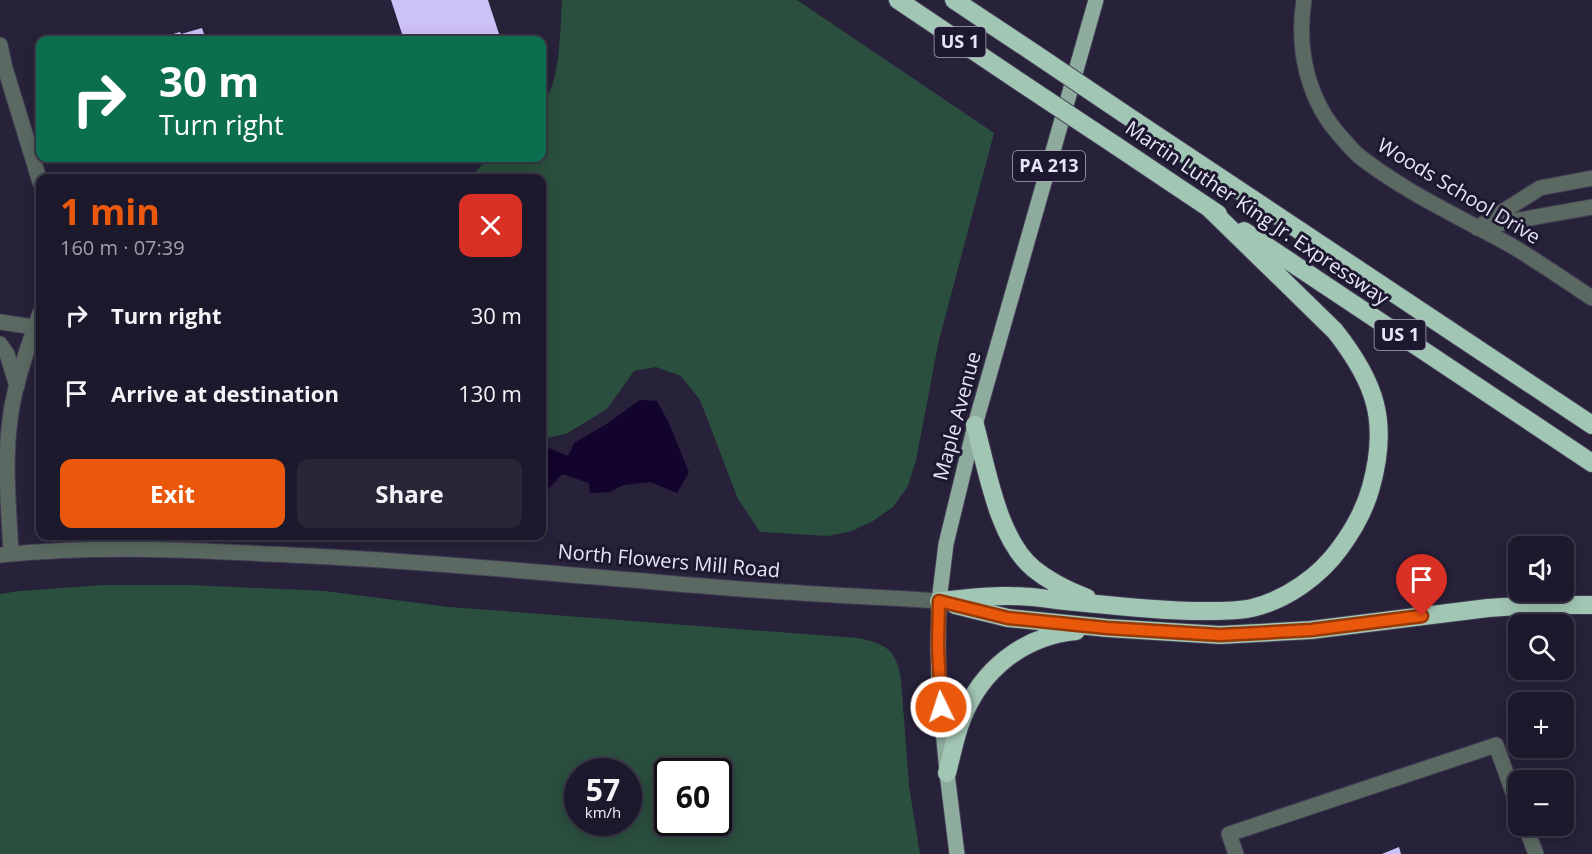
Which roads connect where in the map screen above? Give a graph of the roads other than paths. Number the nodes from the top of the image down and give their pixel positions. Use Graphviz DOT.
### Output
graph roads {
  1 [pos="898,0"];
  2 [pos="954,0"];
  3 [pos="1096,0"];
  4 [pos="1304,0"];
  5 [pos="0,45"];
  6 [pos="38,174"];
  7 [pos="1592,178"];
  8 [pos="1208,207"];
  9 [pos="1592,207"];
  10 [pos="1477,228"];
  11 [pos="1592,298"];
  12 [pos="0,321"];
  13 [pos="36,323"];
  14 [pos="36,332"];
  15 [pos="0,344"];
  16 [pos="17,386"];
  17 [pos="975,425"];
  18 [pos="1592,425"];
  19 [pos="1592,463"];
  20 [pos="53,543"];
  21 [pos="6,555"];
  22 [pos="939,601"];
  23 [pos="1592,605"];
  24 [pos="1109,606"];
  25 [pos="1107,628"];
  26 [pos="947,773"];
  27 [pos="1508,778"];
  28 [pos="1529,836"];
  29 [pos="957,854"];
  30 [pos="1236,854"];
  31 [pos="1536,854"];
  1 -- 8 [label="highway, Martin Luther King Jr. Expressway / US 1, bridge"];
  2 -- 18 [label="highway, Martin Luther King Jr. Expressway / US 1, bridge"];
  3 -- 17 [label="main road, Maple Avenue / PA 213"];
  4 -- 10 [label="street, Woods School Drive"];
  5 -- 6 [label="street"];
  7 -- 10 [label="street"];
  8 -- 19 [label="highway, Martin Luther King Jr. Expressway / US 1"];
  8 -- 24 [label="highway"];
  9 -- 10 [label="street"];
  10 -- 11 [label="street, Woods School Drive"];
  12 -- 13 [label="street"];
  14 -- 16 [label="street"];
  15 -- 16 [label="street"];
  16 -- 21 [label="street"];
  17 -- 22 [label="main road, Maple Avenue / PA 213"];
  17 -- 24 [label="highway"];
  20 -- 21 [label="street, North Flowers Mill Road"];
  20 -- 22 [label="street, North Flowers Mill Road"];
  22 -- 24 [label="highway"];
  22 -- 25 [label="highway"];
  22 -- 26 [label="main road, Maple Avenue / PA 213"];
  23 -- 25 [label="highway"];
  25 -- 26 [label="highway"];
  26 -- 29 [label="main road, Maple Avenue / PA 213"];
  27 -- 30 [label="street"];
  28 -- 31 [label="street"];
}
